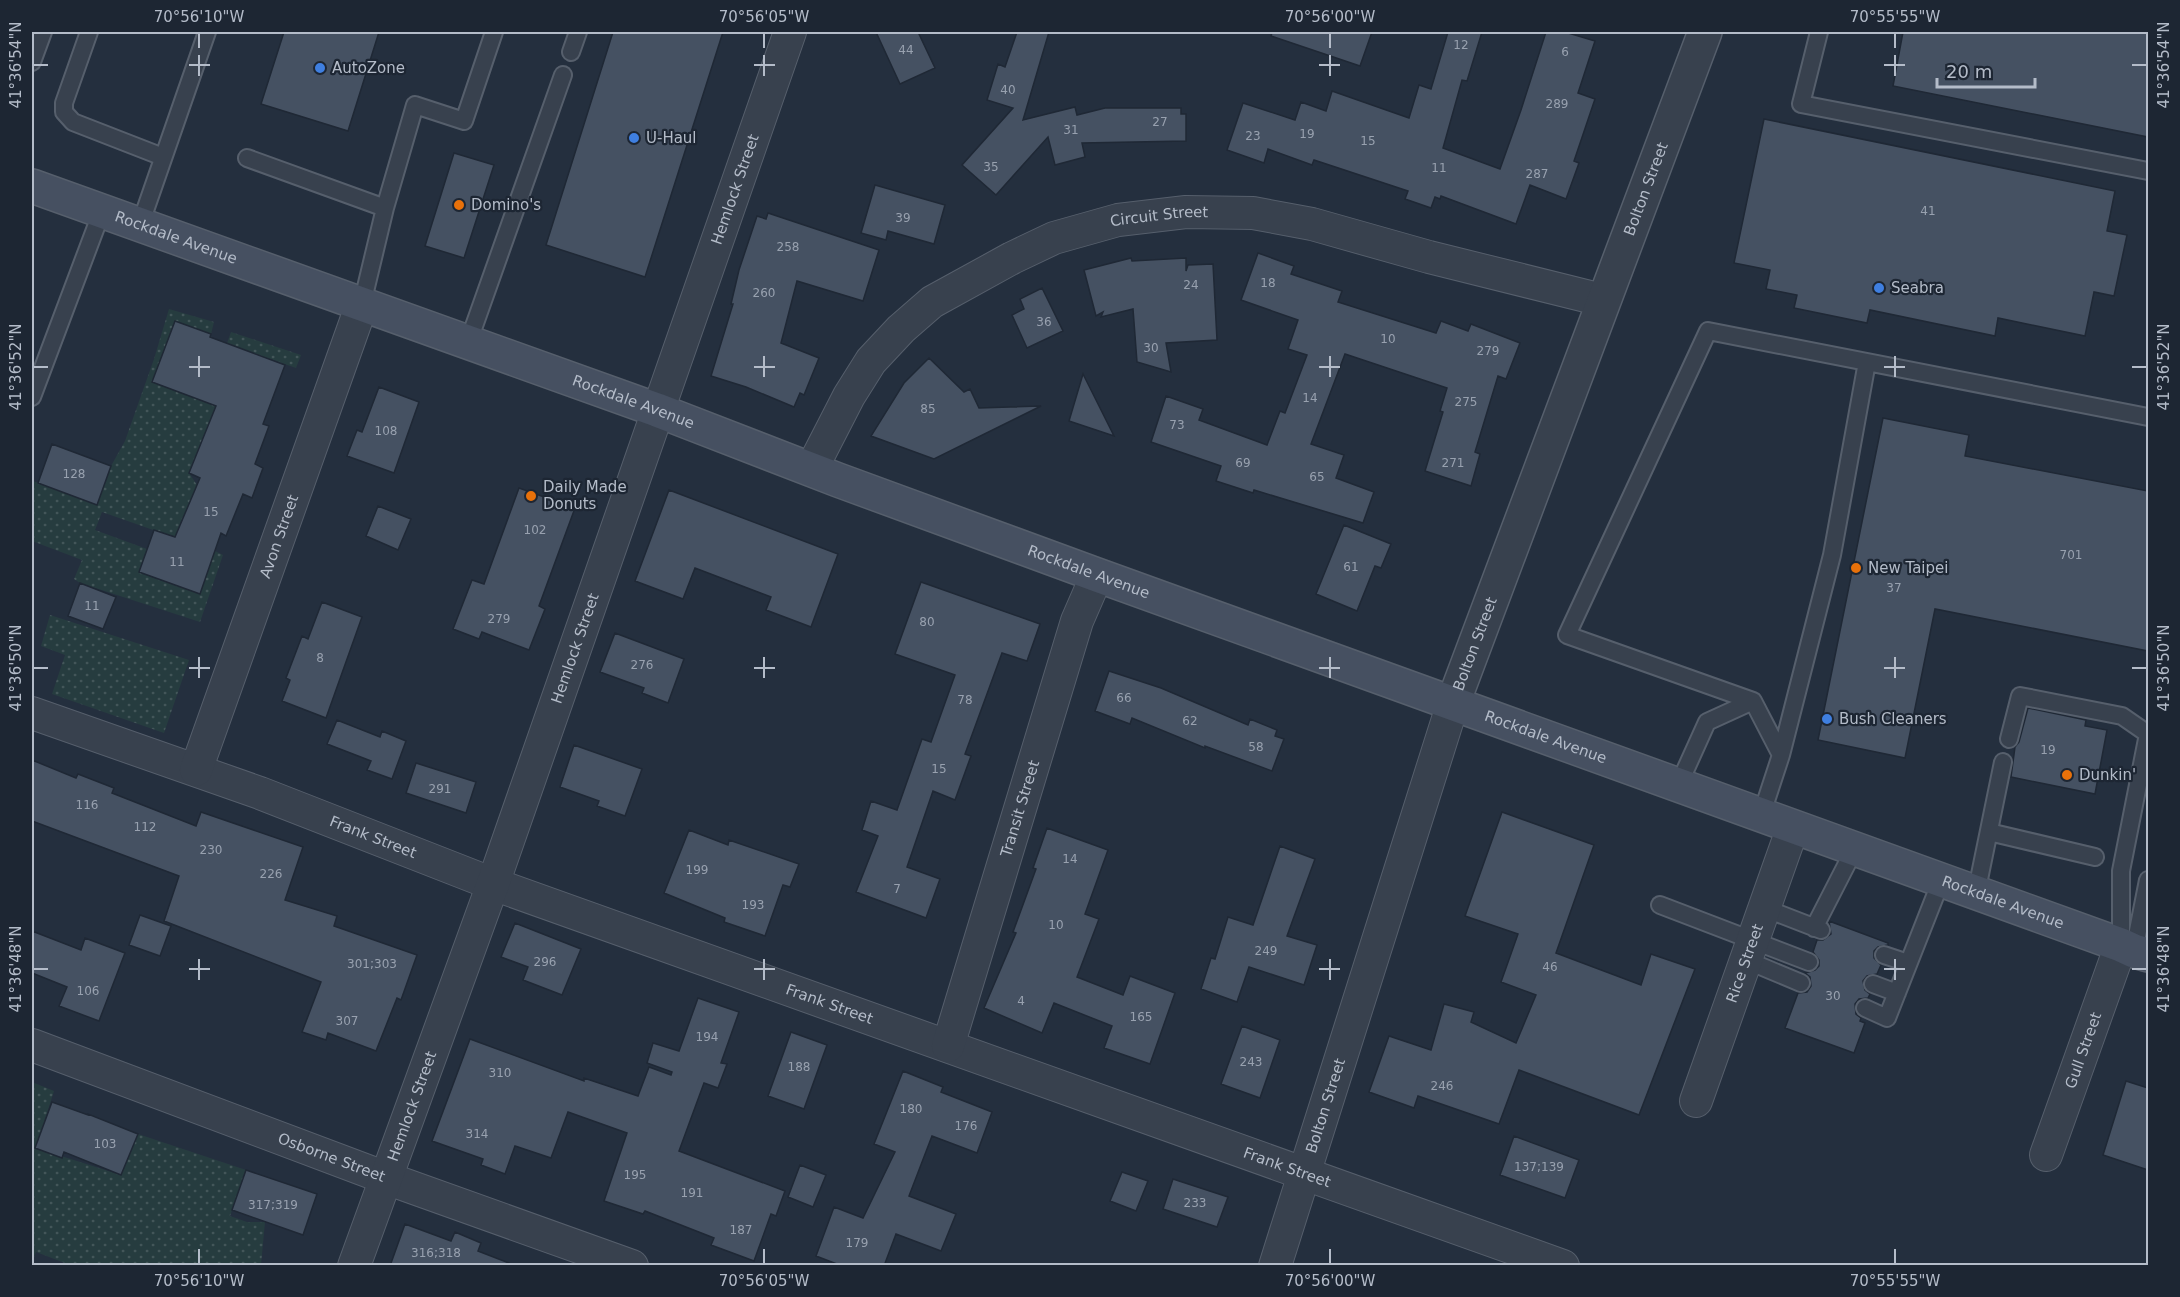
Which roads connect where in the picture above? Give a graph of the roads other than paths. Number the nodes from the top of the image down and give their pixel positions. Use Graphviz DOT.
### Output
graph roads {
  1 [pos="42,32"];
  2 [pos="89,32"];
  3 [pos="207,32"];
  4 [pos="494,32"];
  5 [pos="578,32"];
  6 [pos="790,32"];
  7 [pos="1819,32"];
  8 [pos="1700,34"];
  9 [pos="571,52"];
  10 [pos="32,62"];
  11 [pos="563,75"];
  12 [pos="163,157"];
  13 [pos="247,158"];
  14 [pos="2148,171"];
  15 [pos="32,186"];
  16 [pos="385,208"];
  17 [pos="102,211"];
  18 [pos="140,225"];
  19 [pos="1602,300"];
  20 [pos="362,304"];
  21 [pos="468,343"];
  22 [pos="1867,363"];
  23 [pos="32,397"];
  24 [pos="657,410"];
  25 [pos="2148,417"];
  26 [pos="812,468"];
  27 [pos="1097,574"];
  28 [pos="1753,701"];
  29 [pos="1453,703"];
  30 [pos="32,713"];
  31 [pos="2148,734"];
  32 [pos="2008,739"];
  33 [pos="1781,755"];
  34 [pos="2003,762"];
  35 [pos="196,770"];
  36 [pos="1679,784"];
  37 [pos="1761,816"];
  38 [pos="1793,827"];
  39 [pos="1989,832"];
  40 [pos="1854,849"];
  41 [pos="2095,856"];
  42 [pos="2148,880"];
  43 [pos="1941,881"];
  44 [pos="493,884"];
  45 [pos="1976,894"];
  46 [pos="1660,905"];
  47 [pos="1764,908"];
  48 [pos="1749,950"];
  49 [pos="2140,952"];
  50 [pos="1884,955"];
  51 [pos="1809,962"];
  52 [pos="1908,963"];
  53 [pos="1801,983"];
  54 [pos="1874,984"];
  55 [pos="1897,993"];
  56 [pos="1865,1008"];
  57 [pos="32,1045"];
  58 [pos="948,1046"];
  59 [pos="1696,1101"];
  60 [pos="2046,1155"];
  61 [pos="1304,1172"];
  62 [pos="386,1178"];
  63 [pos="354,1266"];
  64 [pos="632,1266"];
  65 [pos="1275,1266"];
  66 [pos="1563,1266"];
  1 -- 10 [label="lane"];
  2 -- 12 [label="lane"];
  3 -- 12 [label="lane"];
  4 -- 16 [label="lane"];
  5 -- 9 [label="lane"];
  6 -- 24 [label="street, Hemlock Street"];
  7 -- 14 [label="lane"];
  8 -- 19 [label="street, Bolton Street"];
  11 -- 21 [label="lane"];
  12 -- 18 [label="lane"];
  13 -- 16 [label="lane"];
  15 -- 17 [label="main road, Rockdale Avenue"];
  16 -- 20 [label="lane"];
  17 -- 18 [label="main road, Rockdale Avenue"];
  17 -- 23 [label="lane"];
  18 -- 20 [label="main road, Rockdale Avenue"];
  19 -- 26 [label="street, Circuit Street"];
  19 -- 29 [label="street, Bolton Street"];
  20 -- 21 [label="main road, Rockdale Avenue"];
  20 -- 35 [label="street, Avon Street"];
  21 -- 24 [label="main road, Rockdale Avenue"];
  22 -- 25 [label="lane"];
  22 -- 28 [label="lane"];
  22 -- 33 [label="lane"];
  24 -- 26 [label="main road, Rockdale Avenue"];
  24 -- 44 [label="street, Hemlock Street"];
  26 -- 27 [label="main road, Rockdale Avenue"];
  27 -- 29 [label="main road, Rockdale Avenue"];
  27 -- 58 [label="street, Transit Street"];
  28 -- 33 [label="lane"];
  28 -- 36 [label="lane"];
  29 -- 36 [label="main road, Rockdale Avenue"];
  29 -- 61 [label="street, Bolton Street"];
  30 -- 35 [label="street, Frank Street"];
  31 -- 32 [label="lane"];
  31 -- 49 [label="lane"];
  33 -- 37 [label="lane"];
  34 -- 39 [label="lane"];
  35 -- 44 [label="street, Frank Street"];
  36 -- 37 [label="main road, Rockdale Avenue"];
  37 -- 38 [label="main road, Rockdale Avenue"];
  38 -- 40 [label="main road, Rockdale Avenue"];
  38 -- 47 [label="street, Rice Street"];
  39 -- 41 [label="lane"];
  39 -- 45 [label="lane"];
  40 -- 43 [label="main road, Rockdale Avenue"];
  40 -- 47 [label="lane"];
  42 -- 49 [label="lane"];
  43 -- 45 [label="main road, Rockdale Avenue"];
  43 -- 52 [label="lane"];
  44 -- 58 [label="street, Frank Street"];
  44 -- 62 [label="street, Hemlock Street"];
  45 -- 49 [label="main road, Rockdale Avenue"];
  46 -- 48 [label="lane"];
  47 -- 48 [label="street, Rice Street"];
  48 -- 51 [label="lane"];
  48 -- 53 [label="lane"];
  48 -- 59 [label="street, Rice Street"];
  49 -- 60 [label="street, Gull Street"];
  50 -- 52 [label="lane"];
  52 -- 55 [label="lane"];
  54 -- 55 [label="lane"];
  55 -- 56 [label="lane"];
  57 -- 62 [label="street, Osborne Street"];
  58 -- 61 [label="street, Frank Street"];
  61 -- 65 [label="street, Bolton Street"];
  61 -- 66 [label="street, Frank Street"];
  62 -- 63 [label="street, Hemlock Street"];
  62 -- 64 [label="street, Osborne Street"];
}
